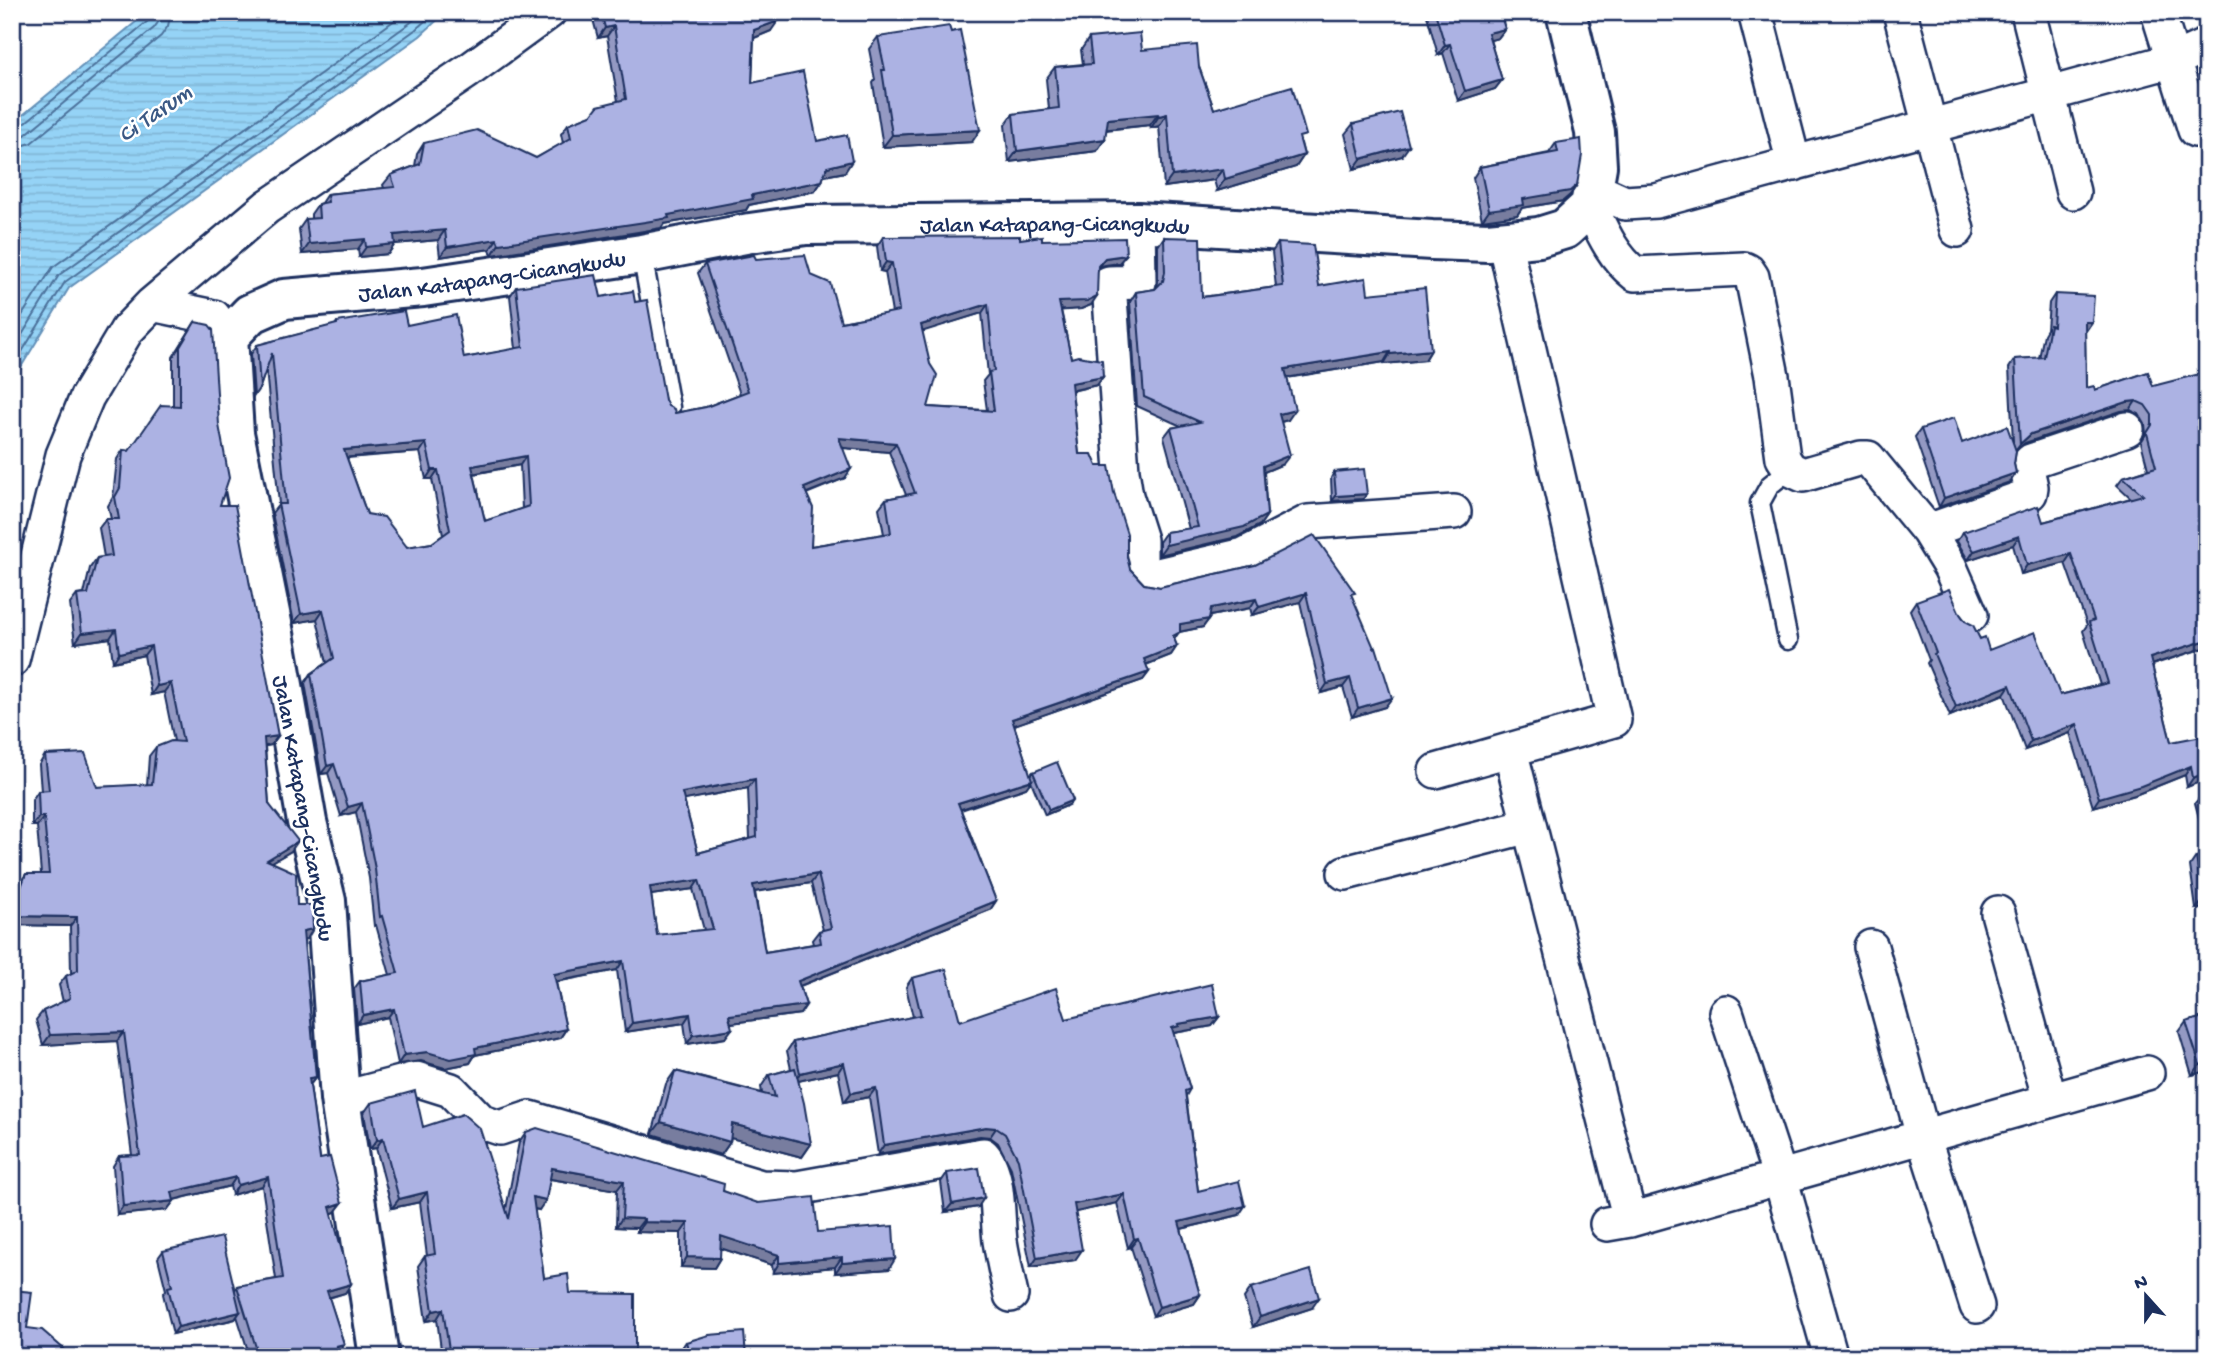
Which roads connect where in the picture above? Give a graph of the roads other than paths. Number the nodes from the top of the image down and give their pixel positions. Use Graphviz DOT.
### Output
graph roads {
  1 [pos="549,12"];
  2 [pos="1566,12"];
  3 [pos="1755,12"];
  4 [pos="1900,12"];
  5 [pos="2028,12"];
  6 [pos="2158,12"];
  7 [pos="2207,45"];
  8 [pos="2175,60"];
  9 [pos="2049,95"];
  10 [pos="1931,127"];
  11 [pos="2194,131"];
  12 [pos="1794,164"];
  13 [pos="2073,192"];
  14 [pos="1592,198"];
  15 [pos="1138,222"];
  16 [pos="1957,230"];
  17 [pos="1504,240"];
  18 [pos="642,254"];
  19 [pos="152,304"];
  20 [pos="228,337"];
  21 [pos="670,407"];
  22 [pos="2127,429"];
  23 [pos="1790,469"];
  24 [pos="1454,512"];
  25 [pos="1928,531"];
  26 [pos="1971,615"];
  27 [pos="1788,640"];
  28 [pos="12,660"];
  29 [pos="1510,750"];
  30 [pos="1436,771"];
  31 [pos="1529,826"];
  32 [pos="1345,873"];
  33 [pos="1998,913"];
  34 [pos="1871,947"];
  35 [pos="1726,1012"];
  36 [pos="2147,1073"];
  37 [pos="340,1099"];
  38 [pos="2050,1100"];
  39 [pos="1923,1136"];
  40 [pos="1780,1177"];
  41 [pos="1012,1295"];
  42 [pos="1977,1306"];
  43 [pos="379,1357"];
  44 [pos="1831,1357"];
  1 -- 19 [label="street"];
  2 -- 14 [label="street"];
  3 -- 12 [label="street"];
  4 -- 10 [label="street"];
  5 -- 9 [label="street"];
  6 -- 8 [label="street"];
  7 -- 8 [label="street"];
  8 -- 9 [label="street"];
  8 -- 11 [label="street"];
  9 -- 10 [label="street"];
  9 -- 13 [label="street"];
  10 -- 12 [label="street"];
  10 -- 16 [label="street"];
  12 -- 14 [label="street"];
  14 -- 17 [label="street, Jalan Katapang-Cicangkudu"];
  14 -- 23 [label="street"];
  15 -- 17 [label="street, Jalan Katapang-Cicangkudu"];
  15 -- 18 [label="street, Jalan Katapang-Cicangkudu"];
  15 -- 24 [label="street"];
  17 -- 29 [label="street"];
  18 -- 20 [label="street, Jalan Katapang-Cicangkudu"];
  18 -- 21 [label="lane"];
  19 -- 20 [label="street"];
  19 -- 28 [label="street"];
  20 -- 37 [label="street, Jalan Katapang-Cicangkudu"];
  22 -- 25 [label="street"];
  23 -- 25 [label="street"];
  23 -- 27 [label="lane"];
  25 -- 26 [label="street"];
  29 -- 30 [label="street"];
  29 -- 31 [label="street"];
  31 -- 32 [label="street"];
  31 -- 40 [label="street"];
  33 -- 38 [label="street"];
  34 -- 39 [label="street"];
  35 -- 40 [label="street"];
  36 -- 38 [label="street"];
  37 -- 41 [label="street"];
  37 -- 43 [label="street, Jalan Katapang-Cicangkudu"];
  38 -- 39 [label="street"];
  39 -- 40 [label="street"];
  39 -- 42 [label="street"];
  40 -- 44 [label="street"];
}
